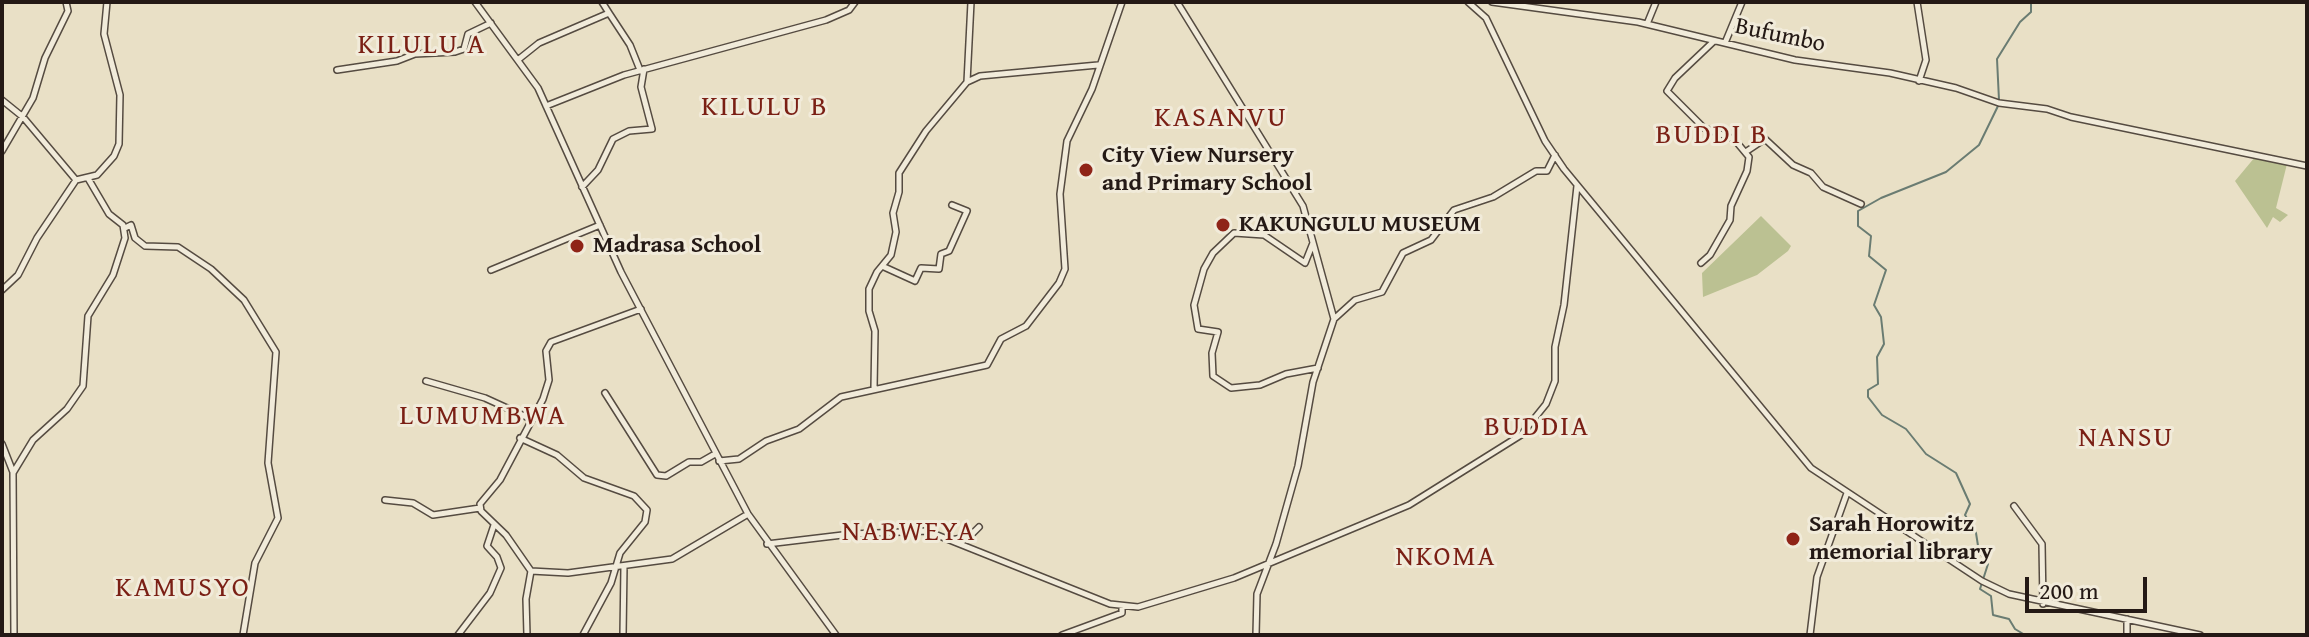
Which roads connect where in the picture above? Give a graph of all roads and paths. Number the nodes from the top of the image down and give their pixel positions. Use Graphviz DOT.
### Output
graph roads {
  1 [pos="66,2"];
  2 [pos="107,2"];
  3 [pos="475,2"];
  4 [pos="602,2"];
  5 [pos="855,2"];
  6 [pos="971,2"];
  7 [pos="1122,2"];
  8 [pos="1177,2"];
  9 [pos="1468,2"];
  10 [pos="1492,2"];
  11 [pos="1656,2"];
  12 [pos="1742,2"];
  13 [pos="1917,2"];
  14 [pos="609,13"];
  15 [pos="491,23"];
  16 [pos="1647,24"];
  17 [pos="1714,41"];
  18 [pos="1725,43"];
  19 [pos="519,59"];
  20 [pos="1098,65"];
  21 [pos="337,70"];
  22 [pos="642,70"];
  23 [pos="1919,81"];
  24 [pos="967,82"];
  25 [pos="2,100"];
  26 [pos="546,106"];
  27 [pos="23,117"];
  28 [pos="2,151"];
  29 [pos="1747,151"];
  30 [pos="1555,154"];
  31 [pos="2307,166"];
  32 [pos="76,180"];
  33 [pos="89,180"];
  34 [pos="1577,186"];
  35 [pos="582,187"];
  36 [pos="1861,204"];
  37 [pos="952,205"];
  38 [pos="600,225"];
  39 [pos="125,228"];
  40 [pos="1313,242"];
  41 [pos="1701,263"];
  42 [pos="882,266"];
  43 [pos="491,270"];
  44 [pos="2,290"];
  45 [pos="1331,302"];
  46 [pos="1345,306"];
  47 [pos="641,309"];
  48 [pos="1334,319"];
  49 [pos="1319,368"];
  50 [pos="426,381"];
  51 [pos="874,388"];
  52 [pos="605,393"];
  53 [pos="531,419"];
  54 [pos="520,438"];
  55 [pos="2,444"];
  56 [pos="715,454"];
  57 [pos="719,461"];
  58 [pos="13,473"];
  59 [pos="1847,493"];
  60 [pos="385,500"];
  61 [pos="2014,506"];
  62 [pos="480,508"];
  63 [pos="748,514"];
  64 [pos="494,525"];
  65 [pos="979,527"];
  66 [pos="949,540"];
  67 [pos="767,544"];
  68 [pos="1269,562"];
  69 [pos="620,566"];
  70 [pos="1258,568"];
  71 [pos="531,571"];
  72 [pos="1260,581"];
  73 [pos="2043,604"];
  74 [pos="1122,607"];
  75 [pos="2127,619"];
  76 [pos="14,635"];
  77 [pos="243,635"];
  78 [pos="458,635"];
  79 [pos="527,635"];
  80 [pos="583,635"];
  81 [pos="623,635"];
  82 [pos="836,635"];
  83 [pos="1062,635"];
  84 [pos="1256,635"];
  85 [pos="1810,635"];
  86 [pos="2127,635"];
  87 [pos="2200,635"];
  1 -- 27 [label="street"];
  2 -- 33 [label="street"];
  3 -- 15 [label="street"];
  4 -- 14 [label="street"];
  5 -- 22 [label="street"];
  6 -- 24 [label="street"];
  7 -- 20 [label="street"];
  8 -- 40 [label="street"];
  9 -- 30 [label="street"];
  10 -- 16 [label="street, Bufumbo"];
  11 -- 16 [label="street"];
  12 -- 18 [label="street"];
  13 -- 23 [label="street"];
  14 -- 19 [label="street"];
  14 -- 22 [label="street"];
  15 -- 19 [label="street"];
  15 -- 21 [label="street"];
  16 -- 17 [label="street, Bufumbo"];
  17 -- 18 [label="street, Bufumbo"];
  17 -- 29 [label="street"];
  18 -- 23 [label="street, Bufumbo"];
  19 -- 26 [label="street"];
  20 -- 24 [label="street"];
  20 -- 51 [label="street"];
  22 -- 26 [label="street"];
  22 -- 35 [label="street"];
  23 -- 31 [label="street, Bufumbo"];
  24 -- 42 [label="street"];
  25 -- 27 [label="street"];
  26 -- 35 [label="street"];
  27 -- 28 [label="street"];
  27 -- 32 [label="street"];
  29 -- 36 [label="street"];
  29 -- 41 [label="street"];
  30 -- 34 [label="street"];
  30 -- 46 [label="street"];
  32 -- 33 [label="street"];
  32 -- 44 [label="street"];
  33 -- 39 [label="street"];
  34 -- 59 [label="street"];
  34 -- 68 [label="street"];
  35 -- 38 [label="street"];
  37 -- 42 [label="street"];
  38 -- 43 [label="street"];
  38 -- 47 [label="street"];
  39 -- 58 [label="street"];
  39 -- 77 [label="street"];
  40 -- 45 [label="street"];
  40 -- 49 [label="street"];
  42 -- 51 [label="street"];
  45 -- 46 [label="street"];
  45 -- 48 [label="street"];
  46 -- 48 [label="street"];
  47 -- 53 [label="street"];
  47 -- 56 [label="street"];
  48 -- 49 [label="street"];
  49 -- 68 [label="street"];
  50 -- 53 [label="street"];
  51 -- 57 [label="street"];
  52 -- 56 [label="street"];
  53 -- 54 [label="street"];
  54 -- 62 [label="street"];
  54 -- 69 [label="street"];
  55 -- 58 [label="street"];
  56 -- 57 [label="street"];
  57 -- 63 [label="street"];
  58 -- 76 [label="street"];
  59 -- 73 [label="street"];
  59 -- 85 [label="street"];
  60 -- 62 [label="street"];
  61 -- 73 [label="street"];
  62 -- 64 [label="street"];
  63 -- 67 [label="street"];
  63 -- 69 [label="street"];
  64 -- 71 [label="street"];
  64 -- 78 [label="street"];
  65 -- 66 [label="street"];
  66 -- 67 [label="street"];
  66 -- 74 [label="street"];
  67 -- 82 [label="street"];
  68 -- 70 [label="street"];
  68 -- 72 [label="street"];
  69 -- 71 [label="street"];
  69 -- 80 [label="street"];
  69 -- 81 [label="street"];
  70 -- 72 [label="street"];
  70 -- 74 [label="street"];
  71 -- 79 [label="street"];
  72 -- 84 [label="street"];
  73 -- 75 [label="street"];
  74 -- 83 [label="street"];
  75 -- 86 [label="street"];
  75 -- 87 [label="street"];
}
